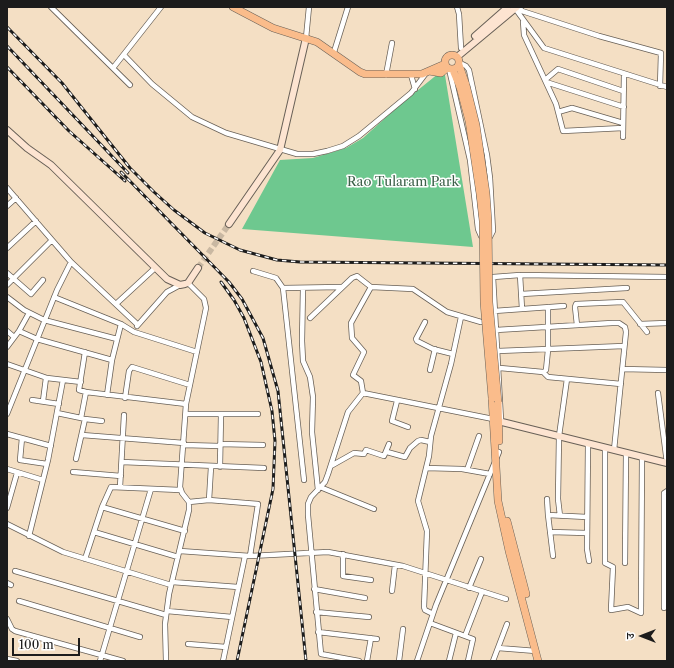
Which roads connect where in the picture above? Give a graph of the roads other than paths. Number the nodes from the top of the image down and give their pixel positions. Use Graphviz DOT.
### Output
graph roads {
  1 [pos="51,7"];
  2 [pos="161,7"];
  3 [pos="233,7"];
  4 [pos="309,7"];
  5 [pos="348,7"];
  6 [pos="457,7"];
  7 [pos="514,7"];
  8 [pos="523,21"];
  9 [pos="306,38"];
  10 [pos="392,43"];
  11 [pos="461,48"];
  12 [pos="334,52"];
  13 [pos="124,55"];
  14 [pos="458,60"];
  15 [pos="113,68"];
  16 [pos="448,68"];
  17 [pos="428,72"];
  18 [pos="624,74"];
  19 [pos="386,75"];
  20 [pos="411,75"];
  21 [pos="546,81"];
  22 [pos="130,85"];
  23 [pos="463,86"];
  24 [pos="660,86"];
  25 [pos="667,87"];
  26 [pos="415,89"];
  27 [pos="623,91"];
  28 [pos="624,107"];
  29 [pos="558,112"];
  30 [pos="624,126"];
  31 [pos="7,130"];
  32 [pos="624,137"];
  33 [pos="280,150"];
  34 [pos="7,188"];
  35 [pos="16,198"];
  36 [pos="7,206"];
  37 [pos="36,222"];
  38 [pos="229,224"];
  39 [pos="52,240"];
  40 [pos="7,248"];
  41 [pos="71,262"];
  42 [pos="155,268"];
  43 [pos="198,268"];
  44 [pos="253,271"];
  45 [pos="7,273"];
  46 [pos="520,275"];
  47 [pos="667,277"];
  48 [pos="12,278"];
  49 [pos="43,280"];
  50 [pos="188,283"];
  51 [pos="7,285"];
  52 [pos="180,285"];
  53 [pos="342,287"];
  54 [pos="371,287"];
  55 [pos="283,288"];
  56 [pos="303,288"];
  57 [pos="627,288"];
  58 [pos="521,294"];
  59 [pos="7,297"];
  60 [pos="54,297"];
  61 [pos="116,304"];
  62 [pos="564,306"];
  63 [pos="548,307"];
  64 [pos="522,309"];
  65 [pos="494,311"];
  66 [pos="29,313"];
  67 [pos="461,317"];
  68 [pos="310,318"];
  69 [pos="44,320"];
  70 [pos="424,322"];
  71 [pos="481,322"];
  72 [pos="667,323"];
  73 [pos="121,324"];
  74 [pos="640,324"];
  75 [pos="138,325"];
  76 [pos="577,325"];
  77 [pos="548,327"];
  78 [pos="7,330"];
  79 [pos="496,330"];
  80 [pos="19,331"];
  81 [pos="134,332"];
  82 [pos="647,332"];
  83 [pos="14,337"];
  84 [pos="37,339"];
  85 [pos="116,339"];
  86 [pos="8,344"];
  87 [pos="624,346"];
  88 [pos="435,349"];
  89 [pos="548,350"];
  90 [pos="498,351"];
  91 [pos="85,352"];
  92 [pos="197,352"];
  93 [pos="453,354"];
  94 [pos="112,360"];
  95 [pos="7,364"];
  96 [pos="500,368"];
  97 [pos="622,369"];
  98 [pos="430,370"];
  99 [pos="667,370"];
  100 [pos="24,371"];
  101 [pos="544,372"];
  102 [pos="46,378"];
  103 [pos="62,380"];
  104 [pos="567,380"];
  105 [pos="81,382"];
  106 [pos="190,384"];
  107 [pos="621,384"];
  108 [pos="86,392"];
  109 [pos="363,393"];
  110 [pos="658,393"];
  111 [pos="107,395"];
  112 [pos="7,398"];
  113 [pos="125,398"];
  114 [pos="12,400"];
  115 [pos="32,400"];
  116 [pos="43,401"];
  117 [pos="397,401"];
  118 [pos="59,404"];
  119 [pos="186,404"];
  120 [pos="438,409"];
  121 [pos="57,413"];
  122 [pos="7,414"];
  123 [pos="186,414"];
  124 [pos="221,414"];
  125 [pos="258,414"];
  126 [pos="124,415"];
  127 [pos="83,419"];
  128 [pos="497,420"];
  129 [pos="102,421"];
  130 [pos="408,427"];
  131 [pos="7,434"];
  132 [pos="82,435"];
  133 [pos="479,436"];
  134 [pos="559,436"];
  135 [pos="22,438"];
  136 [pos="123,438"];
  137 [pos="430,442"];
  138 [pos="184,444"];
  139 [pos="389,444"];
  140 [pos="588,444"];
  141 [pos="220,445"];
  142 [pos="263,445"];
  143 [pos="51,446"];
  144 [pos="605,448"];
  145 [pos="614,450"];
  146 [pos="387,452"];
  147 [pos="499,452"];
  148 [pos="626,453"];
  149 [pos="642,457"];
  150 [pos="76,459"];
  151 [pos="495,461"];
  152 [pos="122,462"];
  153 [pos="667,463"];
  154 [pos="47,464"];
  155 [pos="182,465"];
  156 [pos="331,466"];
  157 [pos="211,467"];
  158 [pos="220,467"];
  159 [pos="264,468"];
  160 [pos="426,468"];
  161 [pos="7,469"];
  162 [pos="467,470"];
  163 [pos="73,472"];
  164 [pos="17,473"];
  165 [pos="490,474"];
  166 [pos="121,476"];
  167 [pos="43,480"];
  168 [pos="304,480"];
  169 [pos="120,487"];
  170 [pos="151,488"];
  171 [pos="319,488"];
  172 [pos="180,490"];
  173 [pos="667,491"];
  174 [pos="547,499"];
  175 [pos="209,500"];
  176 [pos="189,502"];
  177 [pos="102,507"];
  178 [pos="7,508"];
  179 [pos="374,510"];
  180 [pos="548,516"];
  181 [pos="560,516"];
  182 [pos="587,517"];
  183 [pos="141,518"];
  184 [pos="7,524"];
  185 [pos="185,531"];
  186 [pos="94,532"];
  187 [pos="550,532"];
  188 [pos="587,533"];
  189 [pos="29,536"];
  190 [pos="134,544"];
  191 [pos="180,551"];
  192 [pos="310,552"];
  193 [pos="343,554"];
  194 [pos="247,556"];
  195 [pos="553,556"];
  196 [pos="178,557"];
  197 [pos="85,559"];
  198 [pos="481,559"];
  199 [pos="589,561"];
  200 [pos="625,563"];
  201 [pos="395,565"];
  202 [pos="15,571"];
  203 [pos="125,572"];
  204 [pos="426,574"];
  205 [pos="371,580"];
  206 [pos="447,581"];
  207 [pos="171,584"];
  208 [pos="238,587"];
  209 [pos="469,588"];
  210 [pos="314,589"];
  211 [pos="392,591"];
  212 [pos="482,592"];
  213 [pos="365,598"];
  214 [pos="506,599"];
  215 [pos="117,600"];
  216 [pos="18,601"];
  217 [pos="664,608"];
  218 [pos="316,612"];
  219 [pos="166,613"];
  220 [pos="434,614"];
  221 [pos="232,617"];
  222 [pos="369,617"];
  223 [pos="7,619"];
  224 [pos="430,623"];
  225 [pos="508,624"];
  226 [pos="110,627"];
  227 [pos="403,629"];
  228 [pos="318,632"];
  229 [pos="456,633"];
  230 [pos="465,636"];
  231 [pos="140,637"];
  232 [pos="371,638"];
  233 [pos="376,639"];
  234 [pos="188,644"];
  235 [pos="226,647"];
  236 [pos="498,648"];
  237 [pos="536,651"];
  238 [pos="102,654"];
  239 [pos="7,659"];
  240 [pos="17,661"];
  241 [pos="100,661"];
  242 [pos="122,661"];
  243 [pos="166,661"];
  244 [pos="224,661"];
  245 [pos="359,661"];
  246 [pos="366,661"];
  247 [pos="399,661"];
  248 [pos="417,661"];
  249 [pos="448,661"];
  250 [pos="468,661"];
  251 [pos="493,661"];
  252 [pos="538,661"];
  253 [pos="543,661"];
  1 -- 15 [label="street"];
  2 -- 13 [label="street"];
  3 -- 9 [label="main road"];
  4 -- 9 [label="street"];
  5 -- 12 [label="street"];
  6 -- 11 [label="street"];
  7 -- 8 [label="street"];
  7 -- 11 [label="street"];
  7 -- 14 [label="street"];
  7 -- 24 [label="street"];
  8 -- 18 [label="street"];
  8 -- 21 [label="street"];
  9 -- 12 [label="main road"];
  9 -- 33 [label="street"];
  10 -- 19 [label="street"];
  11 -- 14 [label="street"];
  12 -- 19 [label="main road"];
  13 -- 15 [label="street"];
  13 -- 33 [label="street"];
  14 -- 16 [label="main road"];
  14 -- 16 [label="main road"];
  14 -- 16 [label="street"];
  14 -- 23 [label="main road"];
  15 -- 22 [label="street"];
  16 -- 17 [label="main road"];
  16 -- 23 [label="main road"];
  17 -- 20 [label="main road"];
  17 -- 26 [label="street"];
  18 -- 24 [label="street"];
  18 -- 27 [label="street"];
  19 -- 20 [label="main road"];
  20 -- 26 [label="street"];
  21 -- 27 [label="street"];
  21 -- 28 [label="street"];
  21 -- 29 [label="street"];
  23 -- 128 [label="main road, bridge"];
  24 -- 25 [label="street"];
  26 -- 33 [label="street"];
  27 -- 28 [label="street"];
  28 -- 30 [label="street"];
  29 -- 30 [label="street"];
  29 -- 30 [label="street"];
  30 -- 32 [label="street"];
  31 -- 42 [label="street"];
  33 -- 38 [label="street"];
  34 -- 35 [label="street"];
  35 -- 36 [label="street"];
  35 -- 37 [label="street"];
  37 -- 39 [label="street"];
  37 -- 40 [label="street"];
  39 -- 41 [label="street"];
  39 -- 48 [label="street"];
  41 -- 60 [label="street"];
  41 -- 61 [label="street"];
  42 -- 52 [label="street"];
  42 -- 61 [label="street"];
  43 -- 50 [label="street"];
  44 -- 55 [label="street"];
  45 -- 48 [label="street"];
  46 -- 47 [label="street"];
  46 -- 58 [label="street"];
  46 -- 65 [label="street"];
  48 -- 49 [label="street"];
  48 -- 51 [label="street"];
  50 -- 52 [label="street"];
  50 -- 92 [label="street"];
  52 -- 75 [label="street"];
  53 -- 54 [label="street"];
  53 -- 56 [label="street"];
  53 -- 68 [label="street"];
  54 -- 67 [label="street"];
  54 -- 109 [label="street"];
  55 -- 56 [label="street"];
  55 -- 168 [label="street"];
  56 -- 171 [label="street"];
  57 -- 58 [label="street"];
  58 -- 64 [label="street"];
  59 -- 66 [label="street"];
  60 -- 69 [label="street"];
  60 -- 73 [label="street"];
  61 -- 75 [label="street"];
  62 -- 63 [label="street"];
  63 -- 64 [label="street"];
  63 -- 77 [label="street"];
  64 -- 65 [label="street"];
  65 -- 79 [label="street"];
  66 -- 69 [label="street"];
  66 -- 80 [label="street"];
  67 -- 71 [label="street"];
  67 -- 93 [label="street"];
  69 -- 84 [label="street"];
  69 -- 85 [label="street"];
  70 -- 88 [label="street"];
  72 -- 74 [label="street"];
  73 -- 81 [label="street"];
  73 -- 85 [label="street"];
  74 -- 76 [label="street"];
  74 -- 82 [label="street"];
  75 -- 81 [label="street"];
  76 -- 77 [label="street"];
  76 -- 87 [label="street"];
  77 -- 79 [label="street"];
  77 -- 89 [label="street"];
  78 -- 83 [label="street"];
  79 -- 90 [label="street"];
  80 -- 83 [label="street"];
  80 -- 84 [label="street"];
  81 -- 92 [label="street"];
  83 -- 86 [label="street"];
  84 -- 91 [label="street"];
  84 -- 100 [label="street"];
  85 -- 94 [label="street"];
  87 -- 89 [label="street"];
  87 -- 97 [label="street"];
  88 -- 93 [label="street"];
  88 -- 98 [label="street"];
  89 -- 90 [label="street"];
  89 -- 101 [label="street"];
  90 -- 96 [label="street"];
  91 -- 94 [label="street"];
  91 -- 105 [label="street"];
  92 -- 106 [label="street"];
  93 -- 120 [label="street"];
  94 -- 111 [label="street"];
  95 -- 100 [label="street"];
  96 -- 101 [label="street"];
  96 -- 128 [label="street"];
  97 -- 99 [label="street"];
  97 -- 107 [label="street"];
  100 -- 102 [label="street"];
  100 -- 114 [label="street"];
  101 -- 104 [label="street"];
  102 -- 103 [label="street"];
  102 -- 116 [label="street"];
  103 -- 105 [label="street"];
  103 -- 118 [label="street"];
  104 -- 107 [label="street"];
  104 -- 134 [label="street"];
  105 -- 108 [label="street"];
  106 -- 113 [label="street"];
  106 -- 119 [label="street"];
  107 -- 145 [label="street"];
  108 -- 111 [label="street"];
  108 -- 127 [label="street"];
  109 -- 117 [label="street"];
  109 -- 156 [label="street"];
  110 -- 153 [label="street"];
  111 -- 113 [label="street"];
  112 -- 114 [label="street"];
  113 -- 119 [label="street"];
  114 -- 122 [label="street"];
  115 -- 116 [label="street"];
  116 -- 118 [label="street"];
  117 -- 120 [label="street"];
  117 -- 130 [label="street"];
  118 -- 121 [label="street"];
  119 -- 123 [label="street"];
  120 -- 128 [label="street"];
  120 -- 137 [label="street"];
  121 -- 127 [label="street"];
  121 -- 143 [label="street"];
  123 -- 124 [label="street"];
  123 -- 138 [label="street"];
  124 -- 125 [label="street"];
  124 -- 141 [label="street"];
  126 -- 136 [label="street"];
  127 -- 129 [label="street"];
  127 -- 132 [label="street"];
  128 -- 134 [label="street"];
  128 -- 147 [label="main road"];
  128 -- 151 [label="main road"];
  131 -- 135 [label="street"];
  132 -- 136 [label="street"];
  132 -- 150 [label="street"];
  133 -- 162 [label="street"];
  134 -- 140 [label="street"];
  134 -- 181 [label="street"];
  135 -- 143 [label="street"];
  135 -- 154 [label="street"];
  136 -- 138 [label="street"];
  136 -- 152 [label="street"];
  137 -- 146 [label="street"];
  137 -- 160 [label="street"];
  138 -- 141 [label="street"];
  138 -- 155 [label="street"];
  139 -- 146 [label="street"];
  140 -- 144 [label="street"];
  140 -- 182 [label="street"];
  141 -- 142 [label="street"];
  141 -- 158 [label="street"];
  143 -- 154 [label="street"];
  144 -- 145 [label="street"];
  144 -- 149 [label="street"];
  145 -- 148 [label="street"];
  146 -- 156 [label="street"];
  147 -- 151 [label="street"];
  147 -- 253 [label="main road"];
  148 -- 149 [label="street"];
  148 -- 200 [label="street"];
  149 -- 153 [label="street"];
  151 -- 165 [label="street"];
  151 -- 237 [label="main road"];
  152 -- 155 [label="street"];
  152 -- 166 [label="street"];
  154 -- 167 [label="street"];
  155 -- 157 [label="street"];
  155 -- 172 [label="street"];
  156 -- 171 [label="street"];
  157 -- 158 [label="street"];
  157 -- 175 [label="street"];
  158 -- 159 [label="street"];
  160 -- 162 [label="street"];
  160 -- 204 [label="street"];
  161 -- 164 [label="street"];
  162 -- 165 [label="street"];
  163 -- 166 [label="street"];
  164 -- 167 [label="street"];
  164 -- 178 [label="street"];
  165 -- 206 [label="street"];
  166 -- 169 [label="street"];
  167 -- 189 [label="street"];
  169 -- 170 [label="street"];
  169 -- 177 [label="street"];
  170 -- 172 [label="street"];
  170 -- 183 [label="street"];
  171 -- 179 [label="street"];
  171 -- 192 [label="street"];
  172 -- 176 [label="street"];
  173 -- 217 [label="street"];
  174 -- 180 [label="street"];
  175 -- 176 [label="street"];
  175 -- 194 [label="street"];
  176 -- 185 [label="street"];
  177 -- 183 [label="street"];
  177 -- 186 [label="street"];
  180 -- 181 [label="street"];
  180 -- 187 [label="street"];
  181 -- 182 [label="street"];
  182 -- 188 [label="street"];
  183 -- 185 [label="street"];
  183 -- 190 [label="street"];
  184 -- 189 [label="street"];
  185 -- 191 [label="street"];
  186 -- 190 [label="street"];
  186 -- 197 [label="street"];
  187 -- 188 [label="street"];
  187 -- 195 [label="street"];
  188 -- 199 [label="street"];
  189 -- 197 [label="street"];
  190 -- 196 [label="street"];
  190 -- 203 [label="street"];
  191 -- 194 [label="street"];
  191 -- 196 [label="street"];
  192 -- 193 [label="street"];
  192 -- 194 [label="street"];
  192 -- 210 [label="street"];
  193 -- 201 [label="street"];
  193 -- 205 [label="street"];
  194 -- 208 [label="street"];
  196 -- 207 [label="street"];
  197 -- 203 [label="street"];
  198 -- 209 [label="street"];
  201 -- 204 [label="street"];
  201 -- 211 [label="street"];
  202 -- 215 [label="street"];
  203 -- 207 [label="street"];
  203 -- 215 [label="street"];
  204 -- 206 [label="street"];
  204 -- 220 [label="street"];
  206 -- 209 [label="street"];
  206 -- 220 [label="street"];
  207 -- 208 [label="street"];
  207 -- 219 [label="street"];
  208 -- 221 [label="street"];
  209 -- 212 [label="street"];
  210 -- 213 [label="street"];
  210 -- 218 [label="street"];
  212 -- 214 [label="street"];
  212 -- 230 [label="street"];
  215 -- 219 [label="street"];
  215 -- 226 [label="street"];
  216 -- 226 [label="street"];
  218 -- 222 [label="street"];
  218 -- 228 [label="street"];
  219 -- 221 [label="street"];
  219 -- 243 [label="street"];
  220 -- 224 [label="street"];
  221 -- 235 [label="street"];
  223 -- 238 [label="street"];
  224 -- 229 [label="street"];
  224 -- 248 [label="street"];
  225 -- 236 [label="street"];
  226 -- 231 [label="street"];
  226 -- 238 [label="street"];
  227 -- 247 [label="street"];
  228 -- 232 [label="street"];
  228 -- 245 [label="street"];
  229 -- 230 [label="street"];
  229 -- 249 [label="street"];
  230 -- 250 [label="street"];
  232 -- 233 [label="street"];
  232 -- 246 [label="street"];
  234 -- 235 [label="street"];
  235 -- 244 [label="street"];
  236 -- 237 [label="street"];
  236 -- 251 [label="street"];
  237 -- 252 [label="main road"];
  238 -- 241 [label="street"];
  238 -- 242 [label="street"];
  239 -- 240 [label="street"];
}
